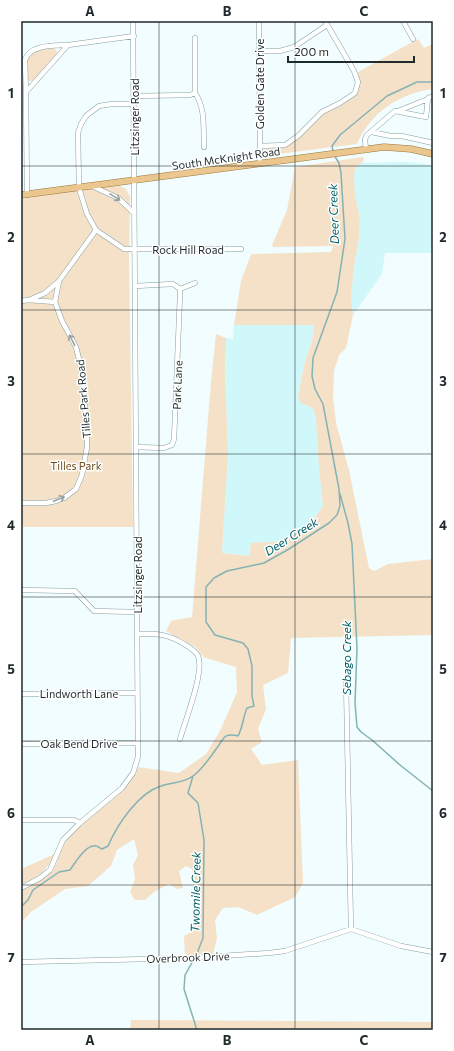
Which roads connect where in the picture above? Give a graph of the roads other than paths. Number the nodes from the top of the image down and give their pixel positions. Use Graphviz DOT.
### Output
graph roads {
  1 [pos="133,21"];
  2 [pos="259,21"];
  3 [pos="402,21"];
  4 [pos="326,23"];
  5 [pos="134,36"];
  6 [pos="195,38"];
  7 [pos="413,39"];
  8 [pos="68,45"];
  9 [pos="259,51"];
  10 [pos="26,92"];
  11 [pos="195,93"];
  12 [pos="134,96"];
  13 [pos="433,96"];
  14 [pos="428,99"];
  15 [pos="134,104"];
  16 [pos="396,112"];
  17 [pos="371,132"];
  18 [pos="433,143"];
  19 [pos="260,146"];
  20 [pos="204,147"];
  21 [pos="366,150"];
  22 [pos="433,154"];
  23 [pos="260,163"];
  24 [pos="135,181"];
  25 [pos="92,186"];
  26 [pos="79,188"];
  27 [pos="24,195"];
  28 [pos="134,213"];
  29 [pos="96,230"];
  30 [pos="135,249"];
  31 [pos="241,249"];
  32 [pos="59,281"];
  33 [pos="195,283"];
  34 [pos="135,286"];
  35 [pos="180,289"];
  36 [pos="21,300"];
  37 [pos="29,300"];
  38 [pos="54,302"];
  39 [pos="136,447"];
  40 [pos="21,503"];
  41 [pos="21,590"];
  42 [pos="137,612"];
  43 [pos="138,634"];
  44 [pos="346,679"];
  45 [pos="137,693"];
  46 [pos="21,694"];
  47 [pos="180,739"];
  48 [pos="138,743"];
  49 [pos="21,744"];
  50 [pos="21,820"];
  51 [pos="80,823"];
  52 [pos="21,888"];
  53 [pos="351,928"];
  54 [pos="433,952"];
  55 [pos="21,962"];
  1 -- 5 [label="street, Litzsinger Road"];
  2 -- 9 [label="street, Golden Gate Drive"];
  3 -- 7 [label="street"];
  4 -- 9 [label="street"];
  4 -- 19 [label="street"];
  5 -- 8 [label="street"];
  5 -- 12 [label="street, Litzsinger Road"];
  6 -- 11 [label="street"];
  8 -- 10 [label="street"];
  8 -- 10 [label="street"];
  9 -- 19 [label="street, Golden Gate Drive"];
  10 -- 27 [label="street"];
  11 -- 12 [label="street"];
  11 -- 20 [label="street"];
  12 -- 15 [label="street, Litzsinger Road"];
  13 -- 14 [label="street"];
  14 -- 16 [label="street"];
  14 -- 16 [label="street"];
  15 -- 24 [label="street, Litzsinger Road"];
  15 -- 26 [label="street"];
  16 -- 17 [label="street"];
  17 -- 18 [label="street"];
  17 -- 21 [label="street"];
  19 -- 23 [label="street, Golden Gate Drive"];
  21 -- 22 [label="main road, South McKnight Road"];
  21 -- 23 [label="main road, South McKnight Road"];
  23 -- 24 [label="main road, South McKnight Road"];
  24 -- 25 [label="main road, South McKnight Road"];
  24 -- 28 [label="street, Litzsinger Road"];
  25 -- 26 [label="main road, South McKnight Road"];
  25 -- 28 [label="street, one-way"];
  26 -- 27 [label="main road, South McKnight Road"];
  26 -- 29 [label="street"];
  28 -- 30 [label="street, Litzsinger Road"];
  29 -- 30 [label="street"];
  29 -- 32 [label="street"];
  30 -- 31 [label="street, Rock Hill Road"];
  30 -- 34 [label="street, Litzsinger Road"];
  32 -- 37 [label="street"];
  32 -- 38 [label="street"];
  33 -- 35 [label="street"];
  34 -- 35 [label="street"];
  34 -- 39 [label="street, Litzsinger Road"];
  35 -- 39 [label="street, Park Lane"];
  36 -- 37 [label="street"];
  37 -- 38 [label="street"];
  40 -- 38 [label="street, Tilles Park Road, one-way"];
  39 -- 42 [label="street, Litzsinger Road"];
  41 -- 42 [label="street"];
  42 -- 43 [label="street, Litzsinger Road"];
  43 -- 45 [label="street, Litzsinger Road"];
  43 -- 47 [label="street"];
  44 -- 53 [label="street"];
  45 -- 46 [label="street, Lindworth Lane"];
  45 -- 48 [label="street, Litzsinger Road"];
  48 -- 49 [label="street, Oak Bend Drive"];
  48 -- 51 [label="street, Litzsinger Road"];
  50 -- 51 [label="street"];
  51 -- 52 [label="street, Litzsinger Road"];
  53 -- 54 [label="street"];
  53 -- 55 [label="street, Overbrook Drive"];
}
